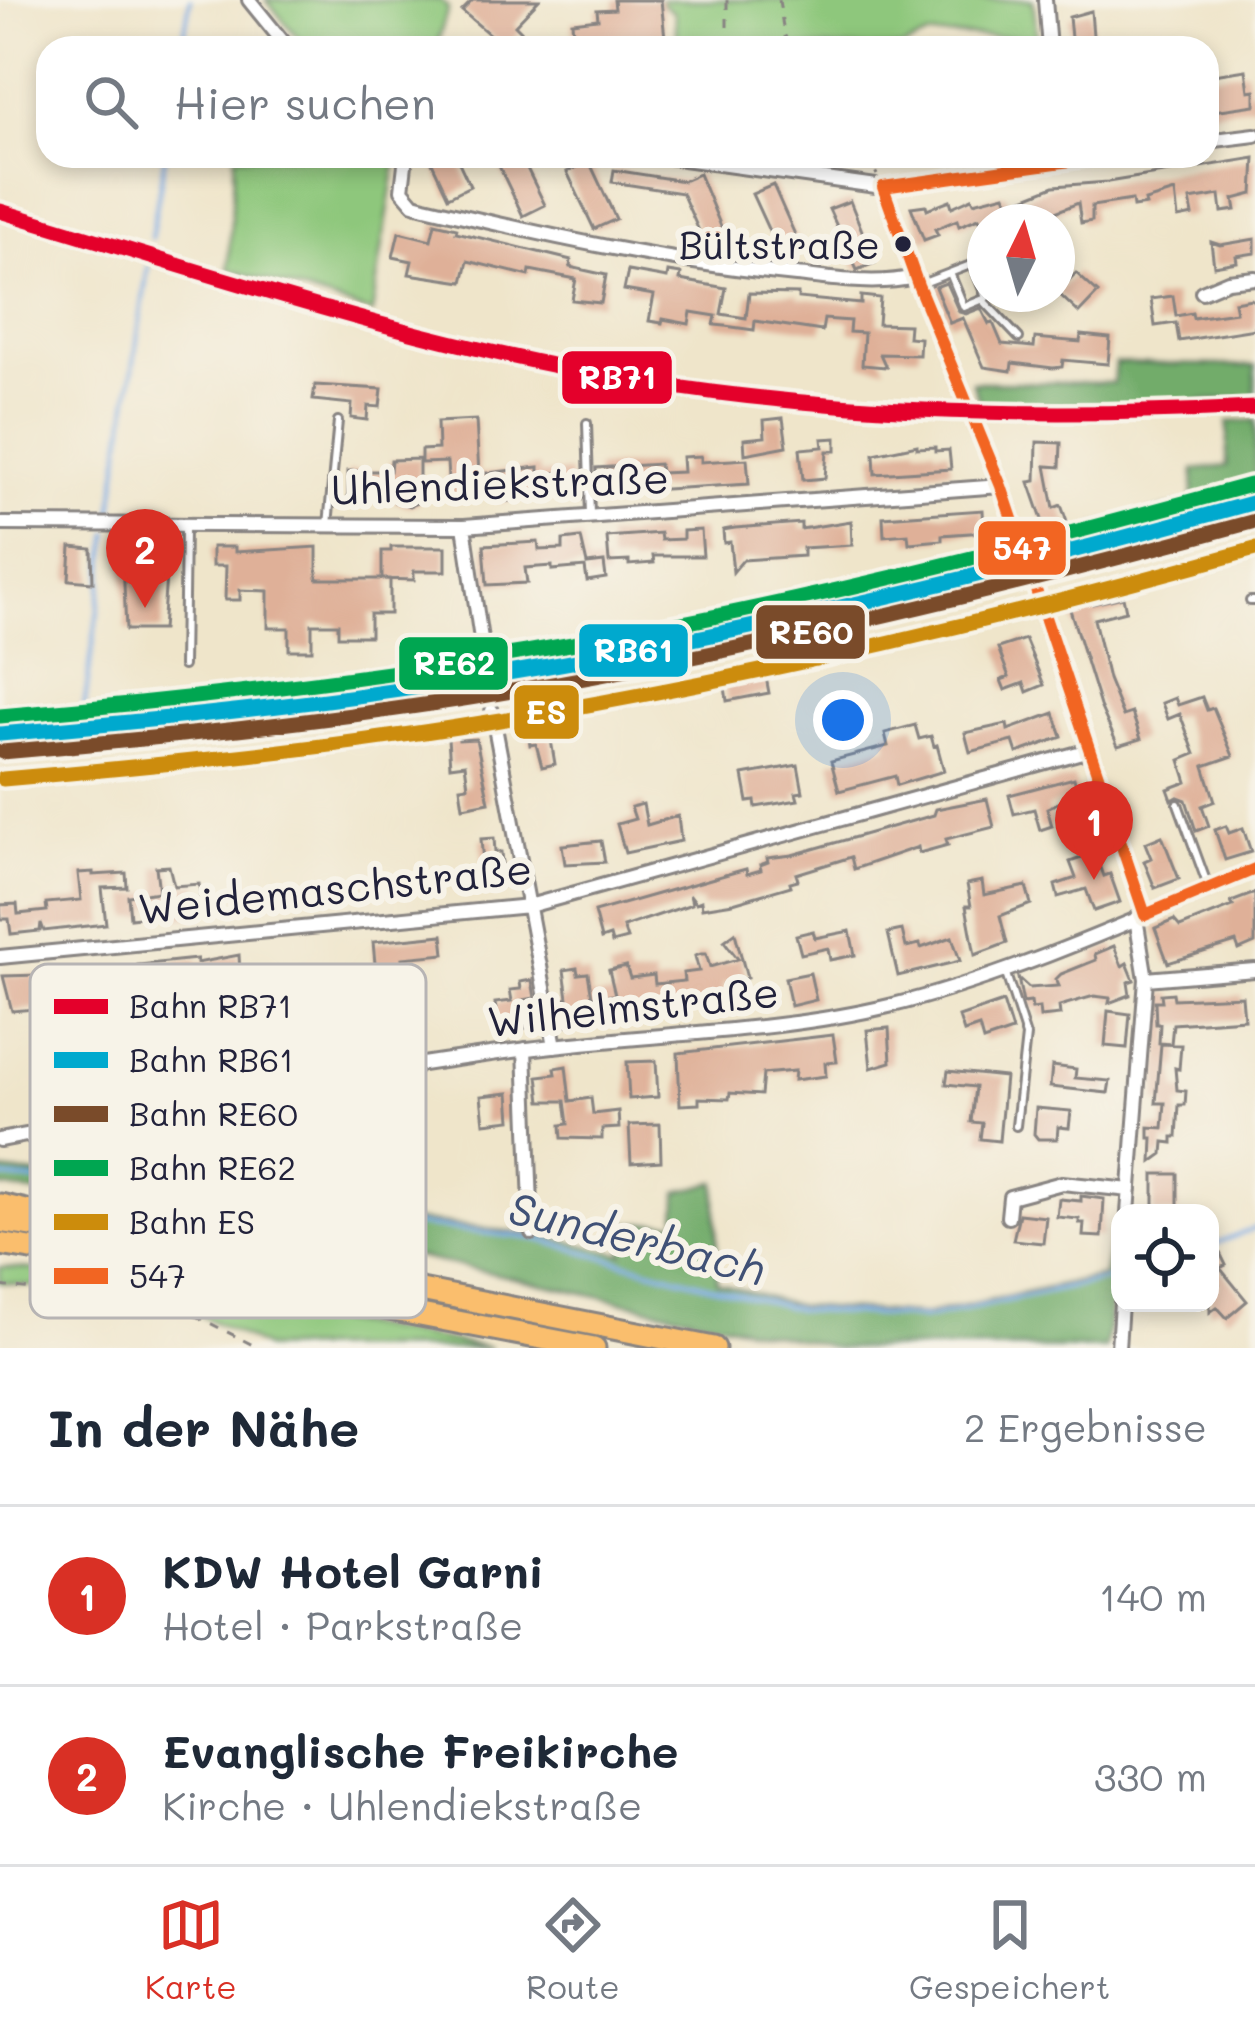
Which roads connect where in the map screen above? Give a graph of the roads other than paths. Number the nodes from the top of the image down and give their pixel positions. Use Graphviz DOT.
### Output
graph roads {
  1 [pos="249,0"];
  2 [pos="1045,0"];
  3 [pos="278,36"];
  4 [pos="1048,36"];
  5 [pos="1255,135"];
  6 [pos="1219,140"];
  7 [pos="405,168"];
  8 [pos="748,168"];
  9 [pos="1004,168"];
  10 [pos="883,187"];
  11 [pos="967,266"];
  12 [pos="950,273"];
  13 [pos="1255,278"];
  14 [pos="916,281"];
  15 [pos="1202,292"];
  16 [pos="967,306"];
  17 [pos="995,312"];
  18 [pos="1019,338"];
  19 [pos="338,421"];
  20 [pos="587,423"];
  21 [pos="1001,486"];
  22 [pos="590,516"];
  23 [pos="0,524"];
  24 [pos="185,524"];
  25 [pos="328,525"];
  26 [pos="464,526"];
  27 [pos="484,659"];
  28 [pos="183,666"];
  29 [pos="492,711"];
  30 [pos="1089,750"];
  31 [pos="1178,804"];
  32 [pos="1255,869"];
  33 [pos="1209,889"];
  34 [pos="529,906"];
  35 [pos="1140,916"];
  36 [pos="0,957"];
  37 [pos="1004,969"];
  38 [pos="1255,970"];
  39 [pos="1146,979"];
  40 [pos="555,1046"];
  41 [pos="525,1049"];
  42 [pos="426,1065"];
  43 [pos="1016,1126"];
  44 [pos="30,1134"];
  45 [pos="0,1140"];
  46 [pos="1130,1190"];
  47 [pos="1129,1204"];
  48 [pos="0,1205"];
  49 [pos="30,1212"];
  50 [pos="1009,1216"];
  51 [pos="0,1221"];
  52 [pos="30,1225"];
  53 [pos="532,1233"];
  54 [pos="0,1244"];
  55 [pos="30,1249"];
  56 [pos="426,1290"];
  57 [pos="1120,1312"];
  58 [pos="426,1316"];
  59 [pos="594,1348"];
  60 [pos="714,1348"];
  61 [pos="1118,1348"];
  1 -- 3 [label="street"];
  2 -- 4 [label="street"];
  5 -- 6 [label="street"];
  7 -- 14 [label="street"];
  8 -- 10 [label="street"];
  9 -- 10 [label="street"];
  10 -- 14 [label="street"];
  11 -- 12 [label="lane"];
  12 -- 14 [label="lane"];
  12 -- 16 [label="lane"];
  13 -- 15 [label="street"];
  14 -- 21 [label="street"];
  17 -- 18 [label="lane"];
  19 -- 25 [label="lane"];
  20 -- 22 [label="lane"];
  21 -- 22 [label="street, Uhlendiekstraße"];
  21 -- 30 [label="street"];
  22 -- 26 [label="street, Uhlendiekstraße"];
  23 -- 24 [label="street, Uhlendiekstraße"];
  24 -- 25 [label="street, Uhlendiekstraße"];
  24 -- 28 [label="lane"];
  25 -- 26 [label="street, Uhlendiekstraße"];
  26 -- 27 [label="street"];
  29 -- 34 [label="street"];
  30 -- 34 [label="street, Weidemaschstraße"];
  30 -- 35 [label="street"];
  31 -- 33 [label="lane"];
  32 -- 33 [label="street, Wilhelmstraße"];
  33 -- 35 [label="street, Wilhelmstraße"];
  34 -- 36 [label="street, Weidemaschstraße"];
  34 -- 40 [label="street"];
  35 -- 37 [label="street, Wilhelmstraße"];
  35 -- 39 [label="street"];
  37 -- 40 [label="street, Wilhelmstraße"];
  37 -- 43 [label="lane"];
  38 -- 39 [label="street"];
  39 -- 46 [label="street"];
  40 -- 41 [label="street, Wilhelmstraße"];
  41 -- 42 [label="street, Wilhelmstraße"];
  41 -- 53 [label="street"];
  44 -- 45 [label="street, Wilhelmstraße"];
  46 -- 47 [label="street"];
  46 -- 50 [label="street"];
  48 -- 49 [label="highway"];
  51 -- 52 [label="highway"];
  54 -- 55 [label="highway"];
  56 -- 60 [label="highway"];
  57 -- 61 [label="street"];
  58 -- 59 [label="highway"];
}
